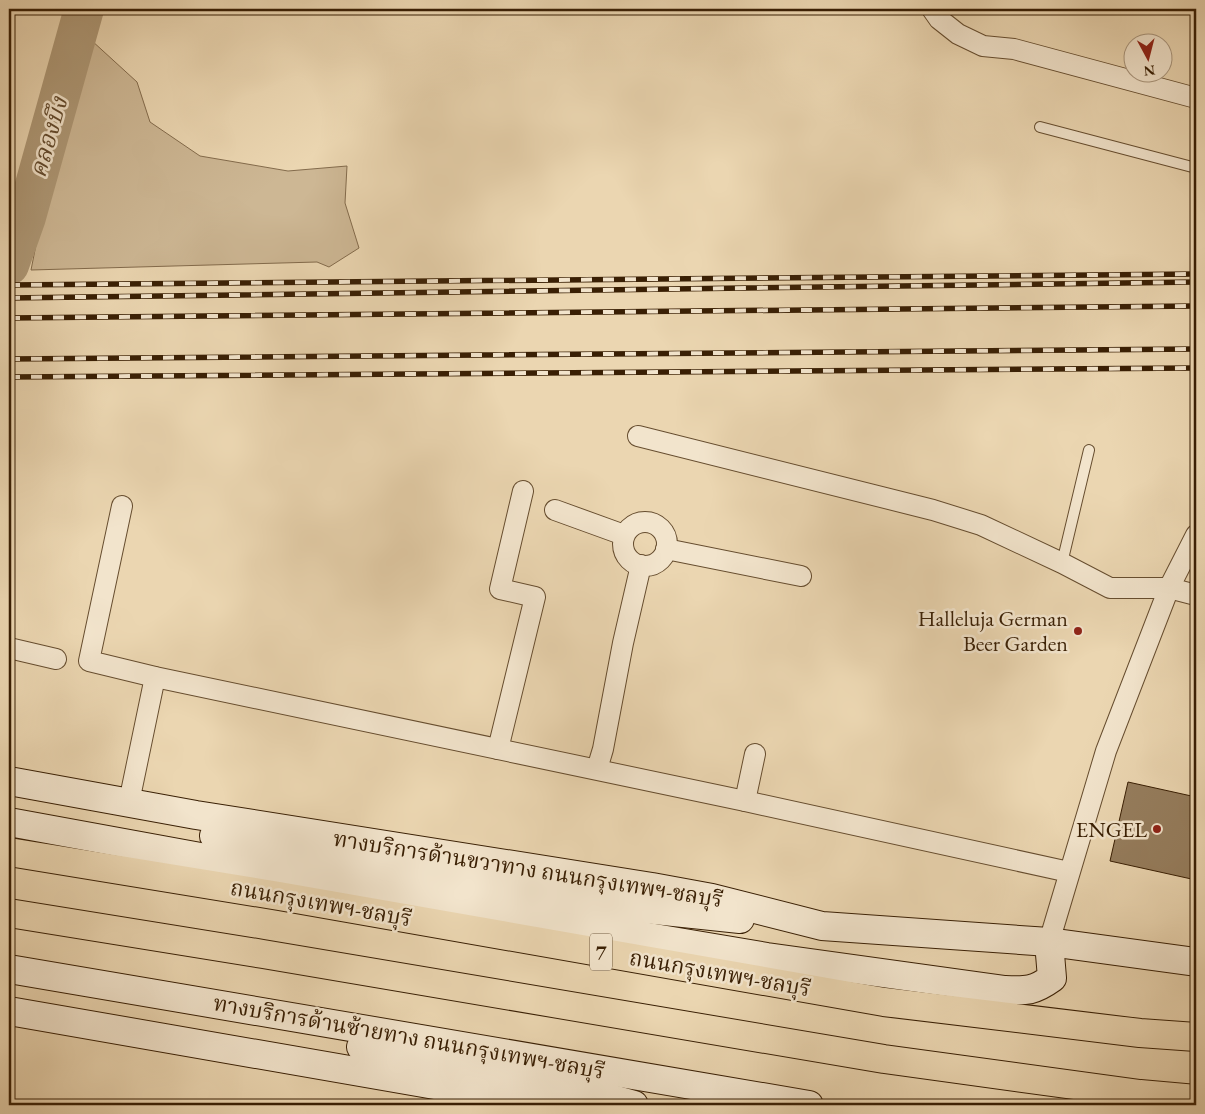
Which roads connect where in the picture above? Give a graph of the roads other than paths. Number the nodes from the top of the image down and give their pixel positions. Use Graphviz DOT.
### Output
graph roads {
  1 [pos="932,9"];
  2 [pos="1196,98"];
  3 [pos="1040,127"];
  4 [pos="1196,168"];
  5 [pos="638,436"];
  6 [pos="1089,450"];
  7 [pos="523,491"];
  8 [pos="122,506"];
  9 [pos="554,510"];
  10 [pos="624,535"];
  11 [pos="1196,535"];
  12 [pos="666,549"];
  13 [pos="1062,563"];
  14 [pos="641,566"];
  15 [pos="800,576"];
  16 [pos="1169,588"];
  17 [pos="1196,595"];
  18 [pos="9,648"];
  19 [pos="56,658"];
  20 [pos="155,677"];
  21 [pos="498,749"];
  22 [pos="754,754"];
  23 [pos="597,770"];
  24 [pos="9,781"];
  25 [pos="9,799"];
  26 [pos="745,801"];
  27 [pos="129,802"];
  28 [pos="9,822"];
  29 [pos="9,852"];
  30 [pos="1069,872"];
  31 [pos="9,913"];
  32 [pos="822,926"];
  33 [pos="1049,942"];
  34 [pos="1196,962"];
  35 [pos="9,969"];
  36 [pos="9,980"];
  37 [pos="9,1011"];
  38 [pos="1196,1037"];
  39 [pos="1196,1099"];
  40 [pos="504,1101"];
  41 [pos="795,1104"];
  42 [pos="550,1105"];
  43 [pos="634,1105"];
  1 -- 2 [label="street"];
  3 -- 4 [label="lane"];
  5 -- 13 [label="street"];
  6 -- 13 [label="lane"];
  7 -- 21 [label="street"];
  8 -- 20 [label="street"];
  9 -- 10 [label="street"];
  10 -- 12 [label="street"];
  10 -- 14 [label="street"];
  11 -- 16 [label="street"];
  12 -- 14 [label="street"];
  12 -- 15 [label="street"];
  13 -- 16 [label="street"];
  14 -- 23 [label="street"];
  16 -- 17 [label="street"];
  16 -- 30 [label="street"];
  18 -- 19 [label="street"];
  20 -- 21 [label="street"];
  20 -- 27 [label="street"];
  21 -- 23 [label="street"];
  22 -- 26 [label="street"];
  23 -- 26 [label="street"];
  24 -- 27 [label="main road, ทางบริการด้านขวาทาง ถนนกรุงเทพฯ-ชลบุรี"];
  25 -- 32 [label="main road"];
  26 -- 30 [label="street"];
  27 -- 32 [label="main road, ทางบริการด้านขวาทาง ถนนกรุงเทพฯ-ชลบุรี"];
  28 -- 33 [label="main road, ทางบริการด้านขวาทาง ถนนกรุงเทพฯ-ชลบุรี"];
  29 -- 38 [label="highway, ถนนกรุงเทพฯ-ชลบุรี / 7"];
  30 -- 33 [label="street"];
  31 -- 39 [label="highway"];
  32 -- 33 [label="main road, ทางบริการด้านขวาทาง ถนนกรุงเทพฯ-ชลบุรี"];
  33 -- 34 [label="main road, ทางบริการด้านขวาทาง ถนนกรุงเทพฯ-ชลบุรี"];
  35 -- 41 [label="main road, ทางบริการด้านซ้ายทาง ถนนกรุงเทพฯ-ชลบุรี"];
  36 -- 43 [label="main road"];
  37 -- 40 [label="main road, ทางบริการด้านซ้ายทาง ถนนกรุงเทพฯ-ชลบุรี"];
  40 -- 42 [label="main road, ทางบริการด้านซ้ายทาง ถนนกรุงเทพฯ-ชลบุรี"];
}
